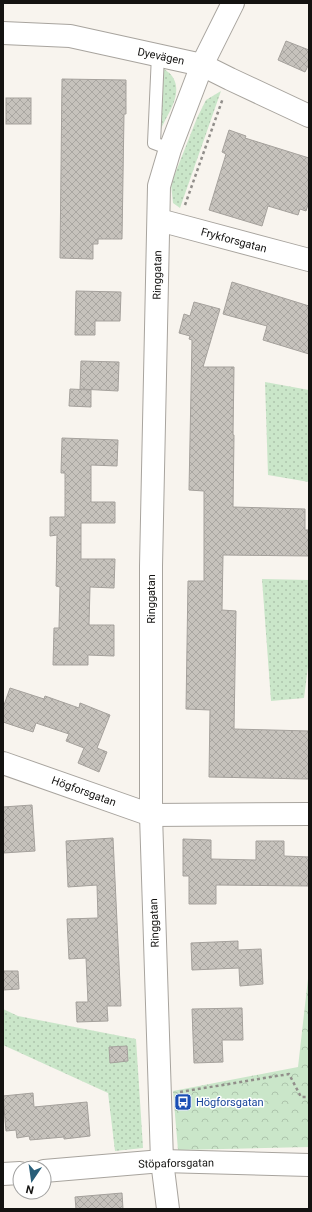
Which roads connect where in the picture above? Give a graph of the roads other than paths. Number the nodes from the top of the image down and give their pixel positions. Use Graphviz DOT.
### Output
graph roads {
  1 [pos="233,3"];
  2 [pos="3,33"];
  3 [pos="158,55"];
  4 [pos="202,65"];
  5 [pos="309,116"];
  6 [pos="170,149"];
  7 [pos="168,223"];
  8 [pos="309,260"];
  9 [pos="3,763"];
  10 [pos="309,814"];
  11 [pos="151,815"];
  12 [pos="162,1161"];
  13 [pos="309,1165"];
  14 [pos="52,1170"];
  15 [pos="168,1209"];
  1 -- 4 [label="street, Ringgatan"];
  2 -- 3 [label="street, Dyevägen"];
  3 -- 4 [label="street, Dyevägen"];
  3 -- 6 [label="lane"];
  4 -- 5 [label="street, Dyevägen"];
  4 -- 6 [label="street, Ringgatan"];
  6 -- 7 [label="street, Ringgatan"];
  7 -- 8 [label="street, Frykforsgatan"];
  7 -- 11 [label="street, Ringgatan"];
  9 -- 11 [label="street, Högforsgatan"];
  10 -- 11 [label="street, Högforsgatan"];
  11 -- 12 [label="street, Ringgatan"];
  12 -- 13 [label="street, Stöpaforsgatan"];
  12 -- 14 [label="street, Stöpaforsgatan"];
  12 -- 15 [label="street, Ringgatan"];
}
